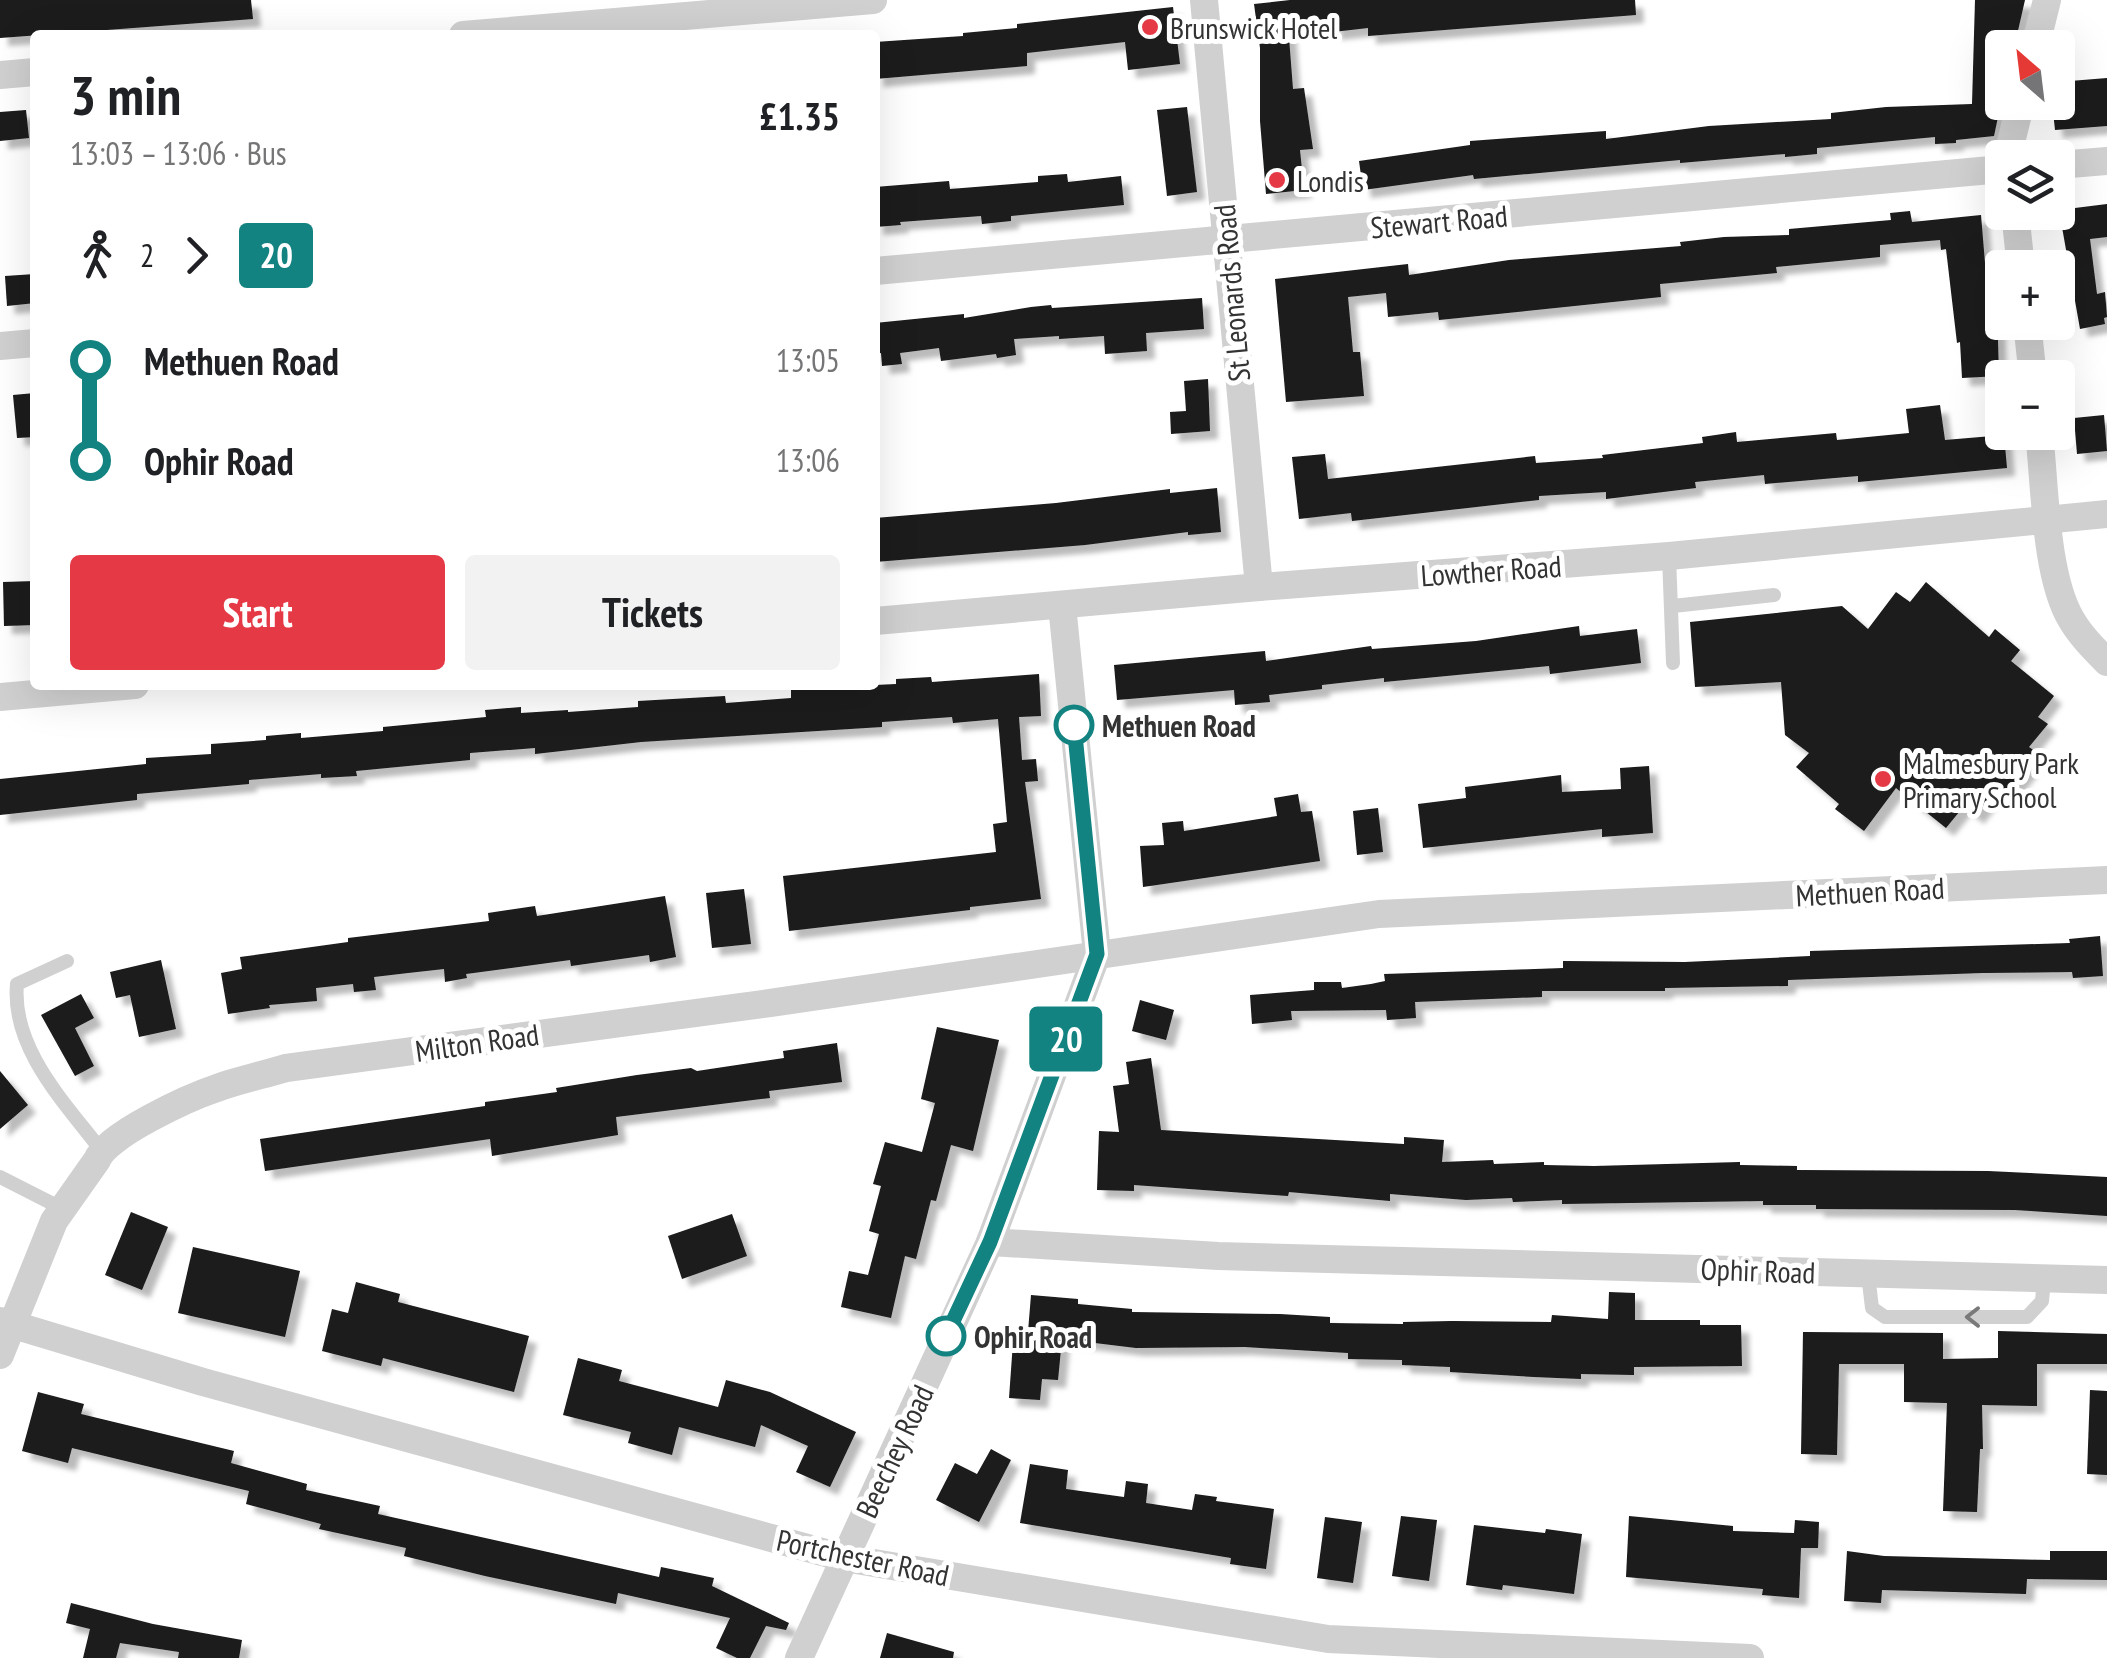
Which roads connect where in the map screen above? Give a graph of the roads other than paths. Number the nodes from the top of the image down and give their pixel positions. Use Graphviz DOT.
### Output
graph roads {
  1 [pos="873,0"];
  2 [pos="1204,0"];
  3 [pos="2047,0"];
  4 [pos="522,30"];
  5 [pos="2040,30"];
  6 [pos="30,72"];
  7 [pos="0,74"];
  8 [pos="2107,161"];
  9 [pos="2075,163"];
  10 [pos="1985,171"];
  11 [pos="1226,240"];
  12 [pos="880,271"];
  13 [pos="30,344"];
  14 [pos="0,346"];
  15 [pos="2041,450"];
  16 [pos="2107,514"];
  17 [pos="2049,519"];
  18 [pos="1669,556"];
  19 [pos="1259,587"];
  20 [pos="1774,595"];
  21 [pos="1062,605"];
  22 [pos="1673,606"];
  23 [pos="880,621"];
  24 [pos="2107,662"];
  25 [pos="1673,664"];
  26 [pos="79,690"];
  27 [pos="0,697"];
  28 [pos="2107,880"];
  29 [pos="1097,954"];
  30 [pos="67,961"];
  31 [pos="101,1150"];
  32 [pos="0,1177"];
  33 [pos="62,1209"];
  34 [pos="990,1242"];
  35 [pos="1868,1274"];
  36 [pos="2044,1280"];
  37 [pos="2107,1280"];
  38 [pos="6,1322"];
  39 [pos="0,1355"];
  40 [pos="844,1558"];
  41 [pos="799,1658"];
  42 [pos="1750,1658"];
  1 -- 4 [label="street"];
  2 -- 11 [label="street, St Leonards Road"];
  3 -- 5 [label="street"];
  6 -- 7 [label="street"];
  8 -- 9 [label="street"];
  10 -- 11 [label="street, Stewart Road"];
  11 -- 12 [label="street, Stewart Road"];
  11 -- 19 [label="street, St Leonards Road"];
  13 -- 14 [label="street"];
  15 -- 17 [label="street"];
  16 -- 17 [label="street, Lowther Road"];
  17 -- 18 [label="street, Lowther Road"];
  17 -- 24 [label="street"];
  18 -- 19 [label="street, Lowther Road"];
  18 -- 22 [label="lane"];
  19 -- 21 [label="street, Lowther Road"];
  20 -- 22 [label="lane"];
  21 -- 23 [label="street, Lowther Road"];
  21 -- 29 [label="street, Beechey Road"];
  22 -- 25 [label="lane"];
  26 -- 27 [label="street"];
  28 -- 29 [label="street, Methuen Road"];
  29 -- 31 [label="street, Milton Road"];
  29 -- 34 [label="street, Beechey Road"];
  30 -- 31 [label="lane"];
  31 -- 33 [label="street, Milton Road"];
  32 -- 33 [label="lane"];
  33 -- 38 [label="street, Milton Road"];
  34 -- 35 [label="street, Ophir Road"];
  34 -- 40 [label="street, Beechey Road"];
  35 -- 36 [label="street, Ophir Road"];
  36 -- 35 [label="lane, one-way"];
  36 -- 37 [label="street, Ophir Road"];
  38 -- 39 [label="street, Milton Road"];
  38 -- 40 [label="street, Portchester Road"];
  40 -- 41 [label="street, Beechey Road"];
  40 -- 42 [label="street, Portchester Road"];
}
